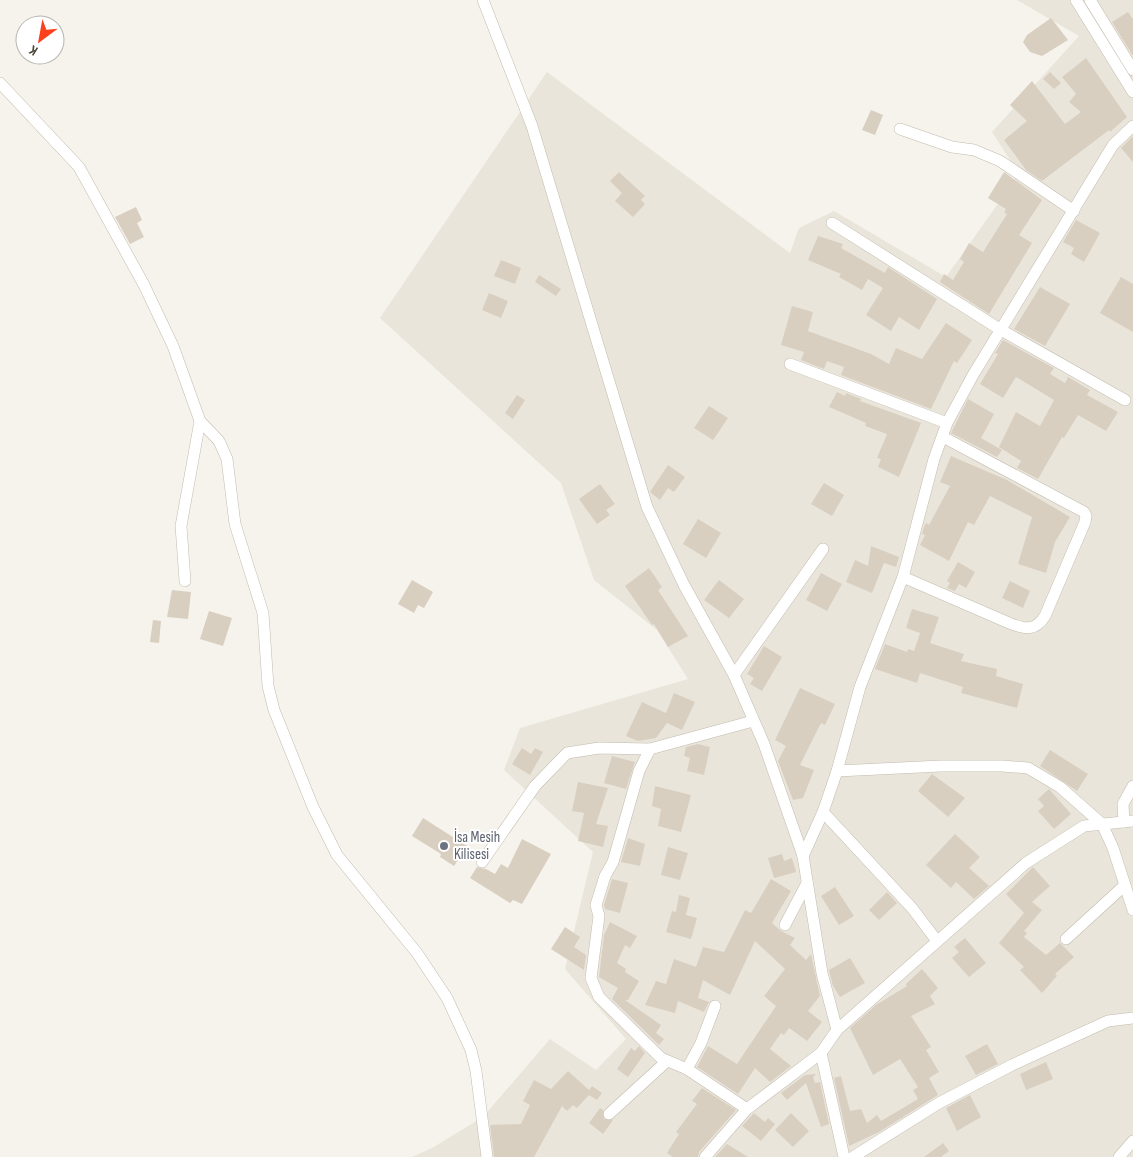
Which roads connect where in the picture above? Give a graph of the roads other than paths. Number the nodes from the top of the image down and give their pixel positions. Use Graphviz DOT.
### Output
graph roads {
  1 [pos="483,0"];
  2 [pos="1076,0"];
  3 [pos="1090,0"];
  4 [pos="1131,62"];
  5 [pos="0,83"];
  6 [pos="1133,92"];
  7 [pos="1133,126"];
  8 [pos="900,129"];
  9 [pos="1074,211"];
  10 [pos="832,223"];
  11 [pos="1001,330"];
  12 [pos="790,364"];
  13 [pos="1125,400"];
  14 [pos="200,421"];
  15 [pos="947,423"];
  16 [pos="942,437"];
  17 [pos="823,549"];
  18 [pos="902,578"];
  19 [pos="185,581"];
  20 [pos="734,675"];
  21 [pos="753,721"];
  22 [pos="650,749"];
  23 [pos="837,772"];
  24 [pos="1133,786"];
  25 [pos="823,812"];
  26 [pos="1124,822"];
  27 [pos="1102,824"];
  28 [pos="803,856"];
  29 [pos="482,862"];
  30 [pos="807,883"];
  31 [pos="1125,886"];
  32 [pos="1133,910"];
  33 [pos="785,925"];
  34 [pos="1066,939"];
  35 [pos="937,941"];
  36 [pos="715,1006"];
  37 [pos="1133,1018"];
  38 [pos="837,1030"];
  39 [pos="821,1054"];
  40 [pos="666,1062"];
  41 [pos="686,1069"];
  42 [pos="747,1109"];
  43 [pos="609,1114"];
  44 [pos="1133,1141"];
  45 [pos="487,1157"];
  46 [pos="705,1157"];
  47 [pos="844,1157"];
  48 [pos="853,1157"];
  49 [pos="1119,1157"];
  1 -- 20 [label="street"];
  2 -- 6 [label="street"];
  3 -- 4 [label="street"];
  5 -- 14 [label="street"];
  7 -- 9 [label="street"];
  8 -- 9 [label="street"];
  9 -- 11 [label="street"];
  10 -- 11 [label="street"];
  11 -- 13 [label="street"];
  11 -- 15 [label="street"];
  12 -- 15 [label="street"];
  14 -- 19 [label="street"];
  14 -- 45 [label="street"];
  15 -- 16 [label="street"];
  16 -- 18 [label="street"];
  16 -- 18 [label="street"];
  17 -- 20 [label="street"];
  18 -- 23 [label="street"];
  20 -- 21 [label="street"];
  21 -- 22 [label="street"];
  21 -- 28 [label="street"];
  22 -- 29 [label="street"];
  22 -- 40 [label="street"];
  23 -- 25 [label="street"];
  23 -- 27 [label="street"];
  24 -- 26 [label="street"];
  25 -- 28 [label="street"];
  25 -- 35 [label="street"];
  26 -- 27 [label="street"];
  27 -- 31 [label="street"];
  27 -- 35 [label="street"];
  28 -- 30 [label="street"];
  30 -- 33 [label="street"];
  30 -- 38 [label="street"];
  31 -- 32 [label="street"];
  31 -- 34 [label="street"];
  35 -- 38 [label="street"];
  36 -- 41 [label="street"];
  37 -- 48 [label="street"];
  38 -- 39 [label="street"];
  39 -- 42 [label="street"];
  39 -- 47 [label="street"];
  40 -- 41 [label="street"];
  40 -- 43 [label="street"];
  41 -- 42 [label="street"];
  42 -- 46 [label="street"];
  44 -- 49 [label="street"];
}
